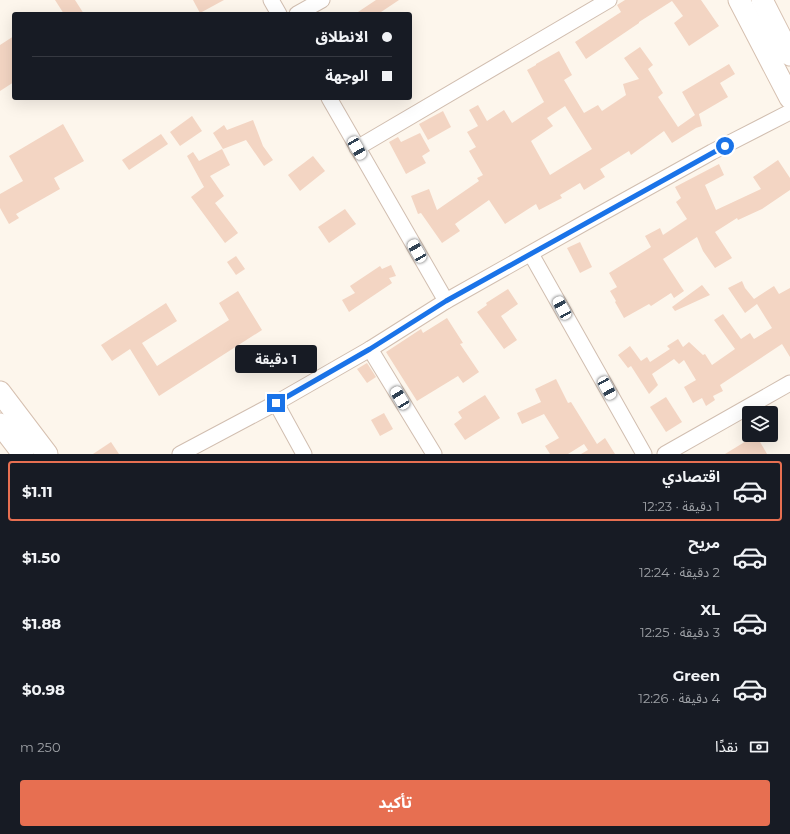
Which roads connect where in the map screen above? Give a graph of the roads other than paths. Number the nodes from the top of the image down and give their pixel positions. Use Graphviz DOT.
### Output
graph roads {
  1 [pos="271,0"];
  2 [pos="322,0"];
  3 [pos="609,0"];
  4 [pos="738,0"];
  5 [pos="762,0"];
  6 [pos="278,12"];
  7 [pos="301,12"];
  8 [pos="790,55"];
  9 [pos="790,98"];
  10 [pos="330,100"];
  11 [pos="790,112"];
  12 [pos="357,148"];
  13 [pos="531,254"];
  14 [pos="446,301"];
  15 [pos="370,349"];
  16 [pos="790,383"];
  17 [pos="0,392"];
  18 [pos="276,403"];
  19 [pos="0,424"];
  20 [pos="23,454"];
  21 [pos="47,454"];
  22 [pos="180,454"];
  23 [pos="304,454"];
  24 [pos="434,454"];
  25 [pos="644,454"];
  26 [pos="665,454"];
  1 -- 6 [label="street"];
  2 -- 7 [label="street"];
  3 -- 12 [label="street"];
  4 -- 9 [label="street"];
  5 -- 8 [label="street"];
  10 -- 12 [label="street"];
  11 -- 13 [label="street"];
  12 -- 14 [label="street"];
  13 -- 14 [label="street"];
  13 -- 25 [label="street"];
  14 -- 15 [label="street"];
  15 -- 18 [label="street"];
  15 -- 24 [label="street"];
  16 -- 26 [label="street"];
  17 -- 21 [label="street"];
  18 -- 22 [label="street"];
  18 -- 23 [label="street"];
  19 -- 20 [label="street"];
}
